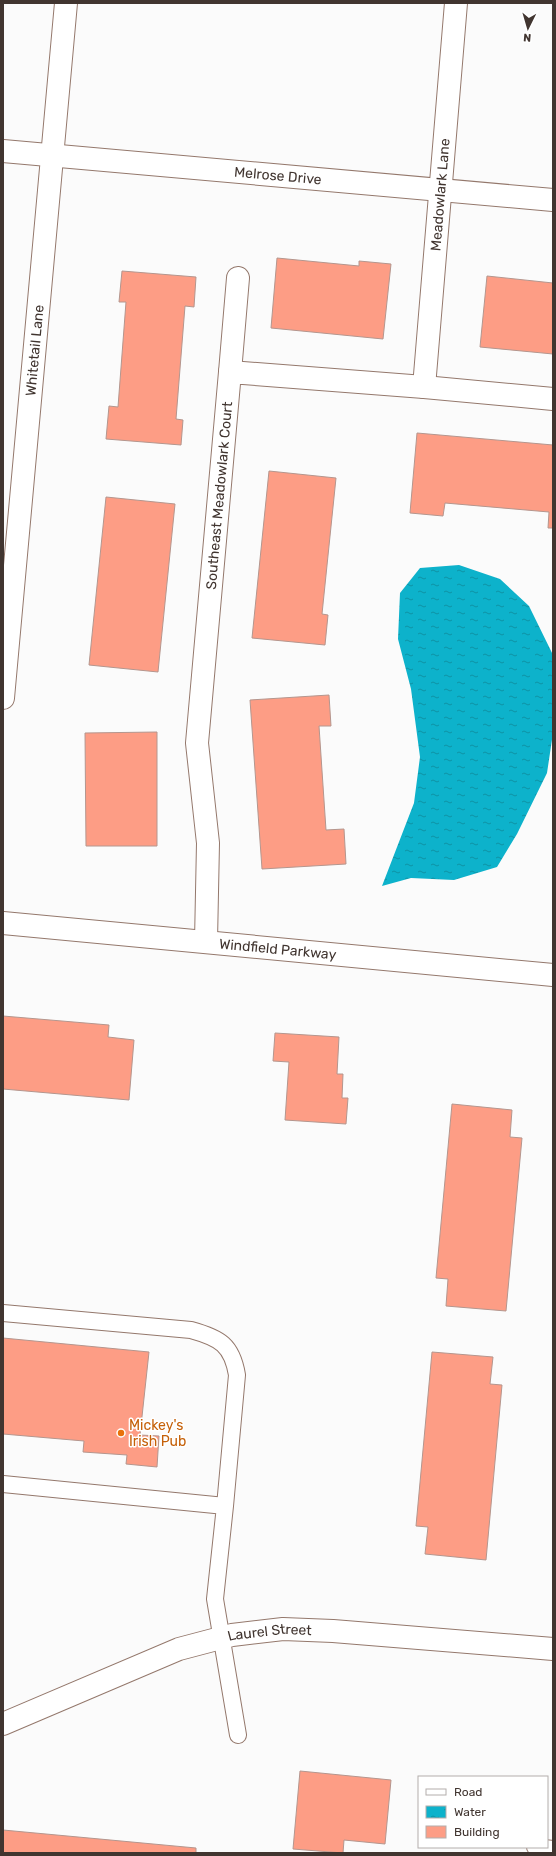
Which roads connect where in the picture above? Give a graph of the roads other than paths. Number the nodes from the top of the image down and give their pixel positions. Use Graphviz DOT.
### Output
graph roads {
  1 [pos="66,3"];
  2 [pos="456,3"];
  3 [pos="3,151"];
  4 [pos="52,155"];
  5 [pos="439,190"];
  6 [pos="553,200"];
  7 [pos="238,278"];
  8 [pos="230,372"];
  9 [pos="424,387"];
  10 [pos="553,399"];
  11 [pos="3,698"];
  12 [pos="3,923"];
  13 [pos="206,941"];
  14 [pos="553,975"];
  15 [pos="3,1313"];
  16 [pos="3,1484"];
  17 [pos="225,1506"];
  18 [pos="221,1638"];
  19 [pos="553,1649"];
  20 [pos="3,1724"];
  21 [pos="238,1735"];
  1 -- 4 [label="street, Whitetail Lane"];
  2 -- 5 [label="street, Meadowlark Lane"];
  3 -- 4 [label="street, Melrose Drive"];
  4 -- 5 [label="street, Melrose Drive"];
  4 -- 11 [label="street, Whitetail Lane"];
  5 -- 6 [label="street, Melrose Drive"];
  5 -- 9 [label="street, Meadowlark Lane"];
  7 -- 8 [label="street, Southeast Meadowlark Court"];
  8 -- 9 [label="street"];
  8 -- 13 [label="street, Southeast Meadowlark Court"];
  9 -- 10 [label="street"];
  12 -- 13 [label="street, Windfield Parkway"];
  13 -- 14 [label="street, Windfield Parkway"];
  15 -- 17 [label="lane"];
  16 -- 17 [label="lane"];
  17 -- 18 [label="lane"];
  18 -- 19 [label="street, Laurel Street"];
  18 -- 20 [label="street, Laurel Street"];
  18 -- 21 [label="lane"];
}
